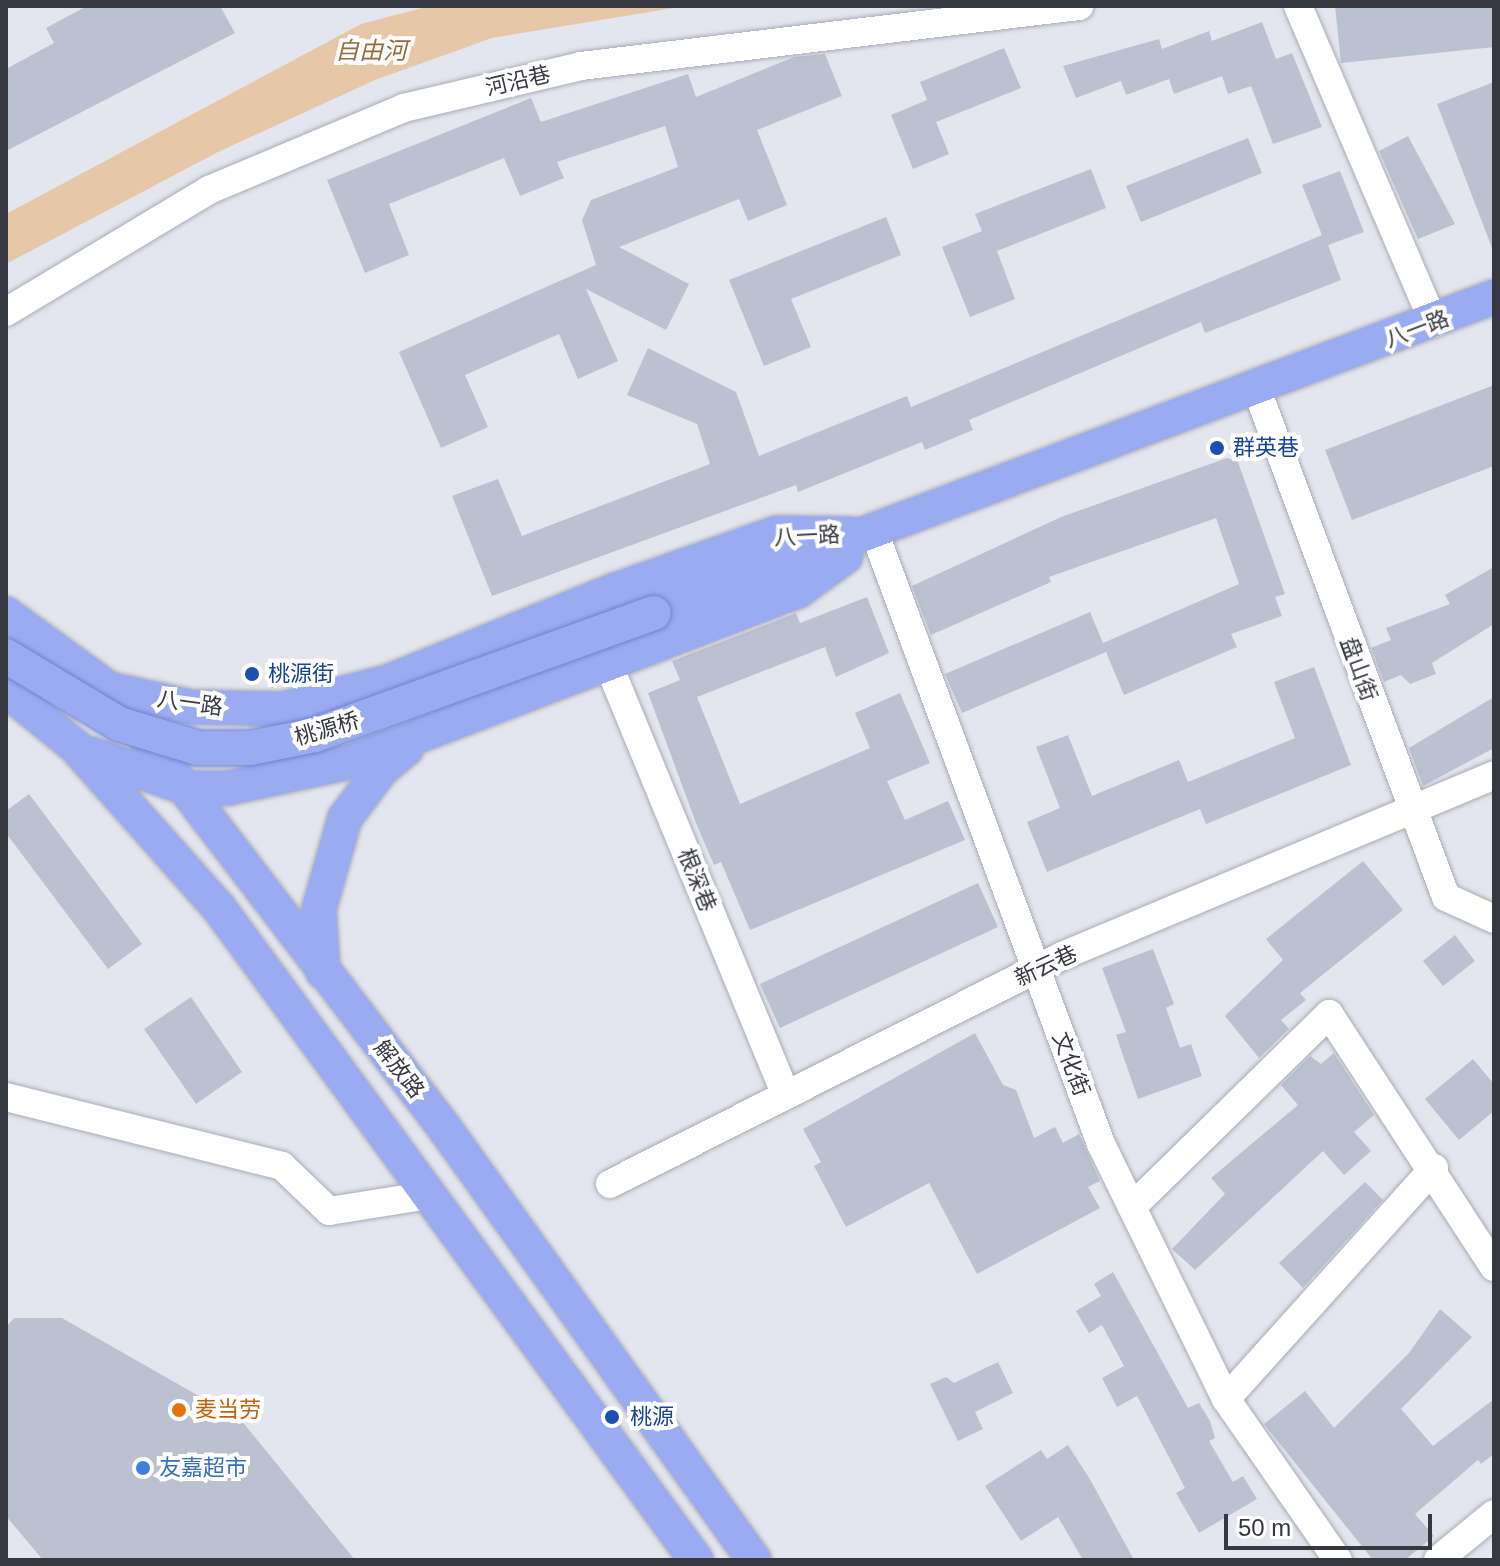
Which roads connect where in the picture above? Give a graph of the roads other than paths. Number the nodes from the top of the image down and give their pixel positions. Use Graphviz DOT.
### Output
graph roads {
  1 [pos="1079,6"];
  2 [pos="1298,6"];
  3 [pos="1494,297"];
  4 [pos="6,312"];
  5 [pos="1434,323"];
  6 [pos="1257,390"];
  7 [pos="875,534"];
  8 [pos="6,604"];
  9 [pos="6,614"];
  10 [pos="47,640"];
  11 [pos="6,656"];
  12 [pos="609,666"];
  13 [pos="388,682"];
  14 [pos="109,689"];
  15 [pos="6,690"];
  16 [pos="425,733"];
  17 [pos="75,746"];
  18 [pos="1494,775"];
  19 [pos="186,788"];
  20 [pos="1414,814"];
  21 [pos="219,908"];
  22 [pos="1494,919"];
  23 [pos="1036,969"];
  24 [pos="323,972"];
  25 [pos="786,1095"];
  26 [pos="6,1097"];
  27 [pos="1434,1168"];
  28 [pos="610,1184"];
  29 [pos="430,1195"];
  30 [pos="1132,1207"];
  31 [pos="1494,1267"];
  32 [pos="1226,1399"];
  33 [pos="1494,1514"];
  34 [pos="692,1558"];
  35 [pos="754,1560"];
  36 [pos="1338,1560"];
  37 [pos="1438,1560"];
  1 -- 4 [label="street, 河沿巷"];
  2 -- 5 [label="street"];
  3 -- 5 [label="main road, 八一路"];
  5 -- 6 [label="main road, 八一路"];
  6 -- 7 [label="main road, 八一路"];
  6 -- 20 [label="street, 盘山街"];
  7 -- 11 [label="main road, 桃源桥, bridge"];
  7 -- 12 [label="main road"];
  7 -- 13 [label="main road, 八一路"];
  7 -- 23 [label="street, 文化街"];
  8 -- 10 [label="street"];
  9 -- 10 [label="main road, 解放路"];
  10 -- 14 [label="main road, 解放路"];
  12 -- 16 [label="main road"];
  12 -- 25 [label="street, 根深巷"];
  13 -- 14 [label="main road, 八一路"];
  13 -- 19 [label="main road"];
  14 -- 19 [label="main road, 解放路"];
  15 -- 17 [label="main road, 解放路"];
  16 -- 19 [label="main road"];
  16 -- 24 [label="main road"];
  17 -- 19 [label="main road"];
  17 -- 21 [label="main road, 解放路"];
  18 -- 20 [label="street, 新云巷"];
  19 -- 21 [label="main road"];
  19 -- 24 [label="main road, 解放路"];
  20 -- 22 [label="street, 盘山街"];
  20 -- 23 [label="street, 新云巷"];
  21 -- 29 [label="main road, 解放路"];
  23 -- 25 [label="street, 新云巷"];
  23 -- 30 [label="street, 文化街"];
  24 -- 35 [label="main road, 解放路"];
  25 -- 28 [label="street, 新云巷"];
  26 -- 29 [label="street"];
  27 -- 30 [label="street"];
  27 -- 31 [label="street"];
  27 -- 32 [label="street"];
  29 -- 34 [label="main road, 解放路"];
  30 -- 32 [label="street, 文化街"];
  32 -- 36 [label="street, 文化街"];
  33 -- 37 [label="street"];
}
